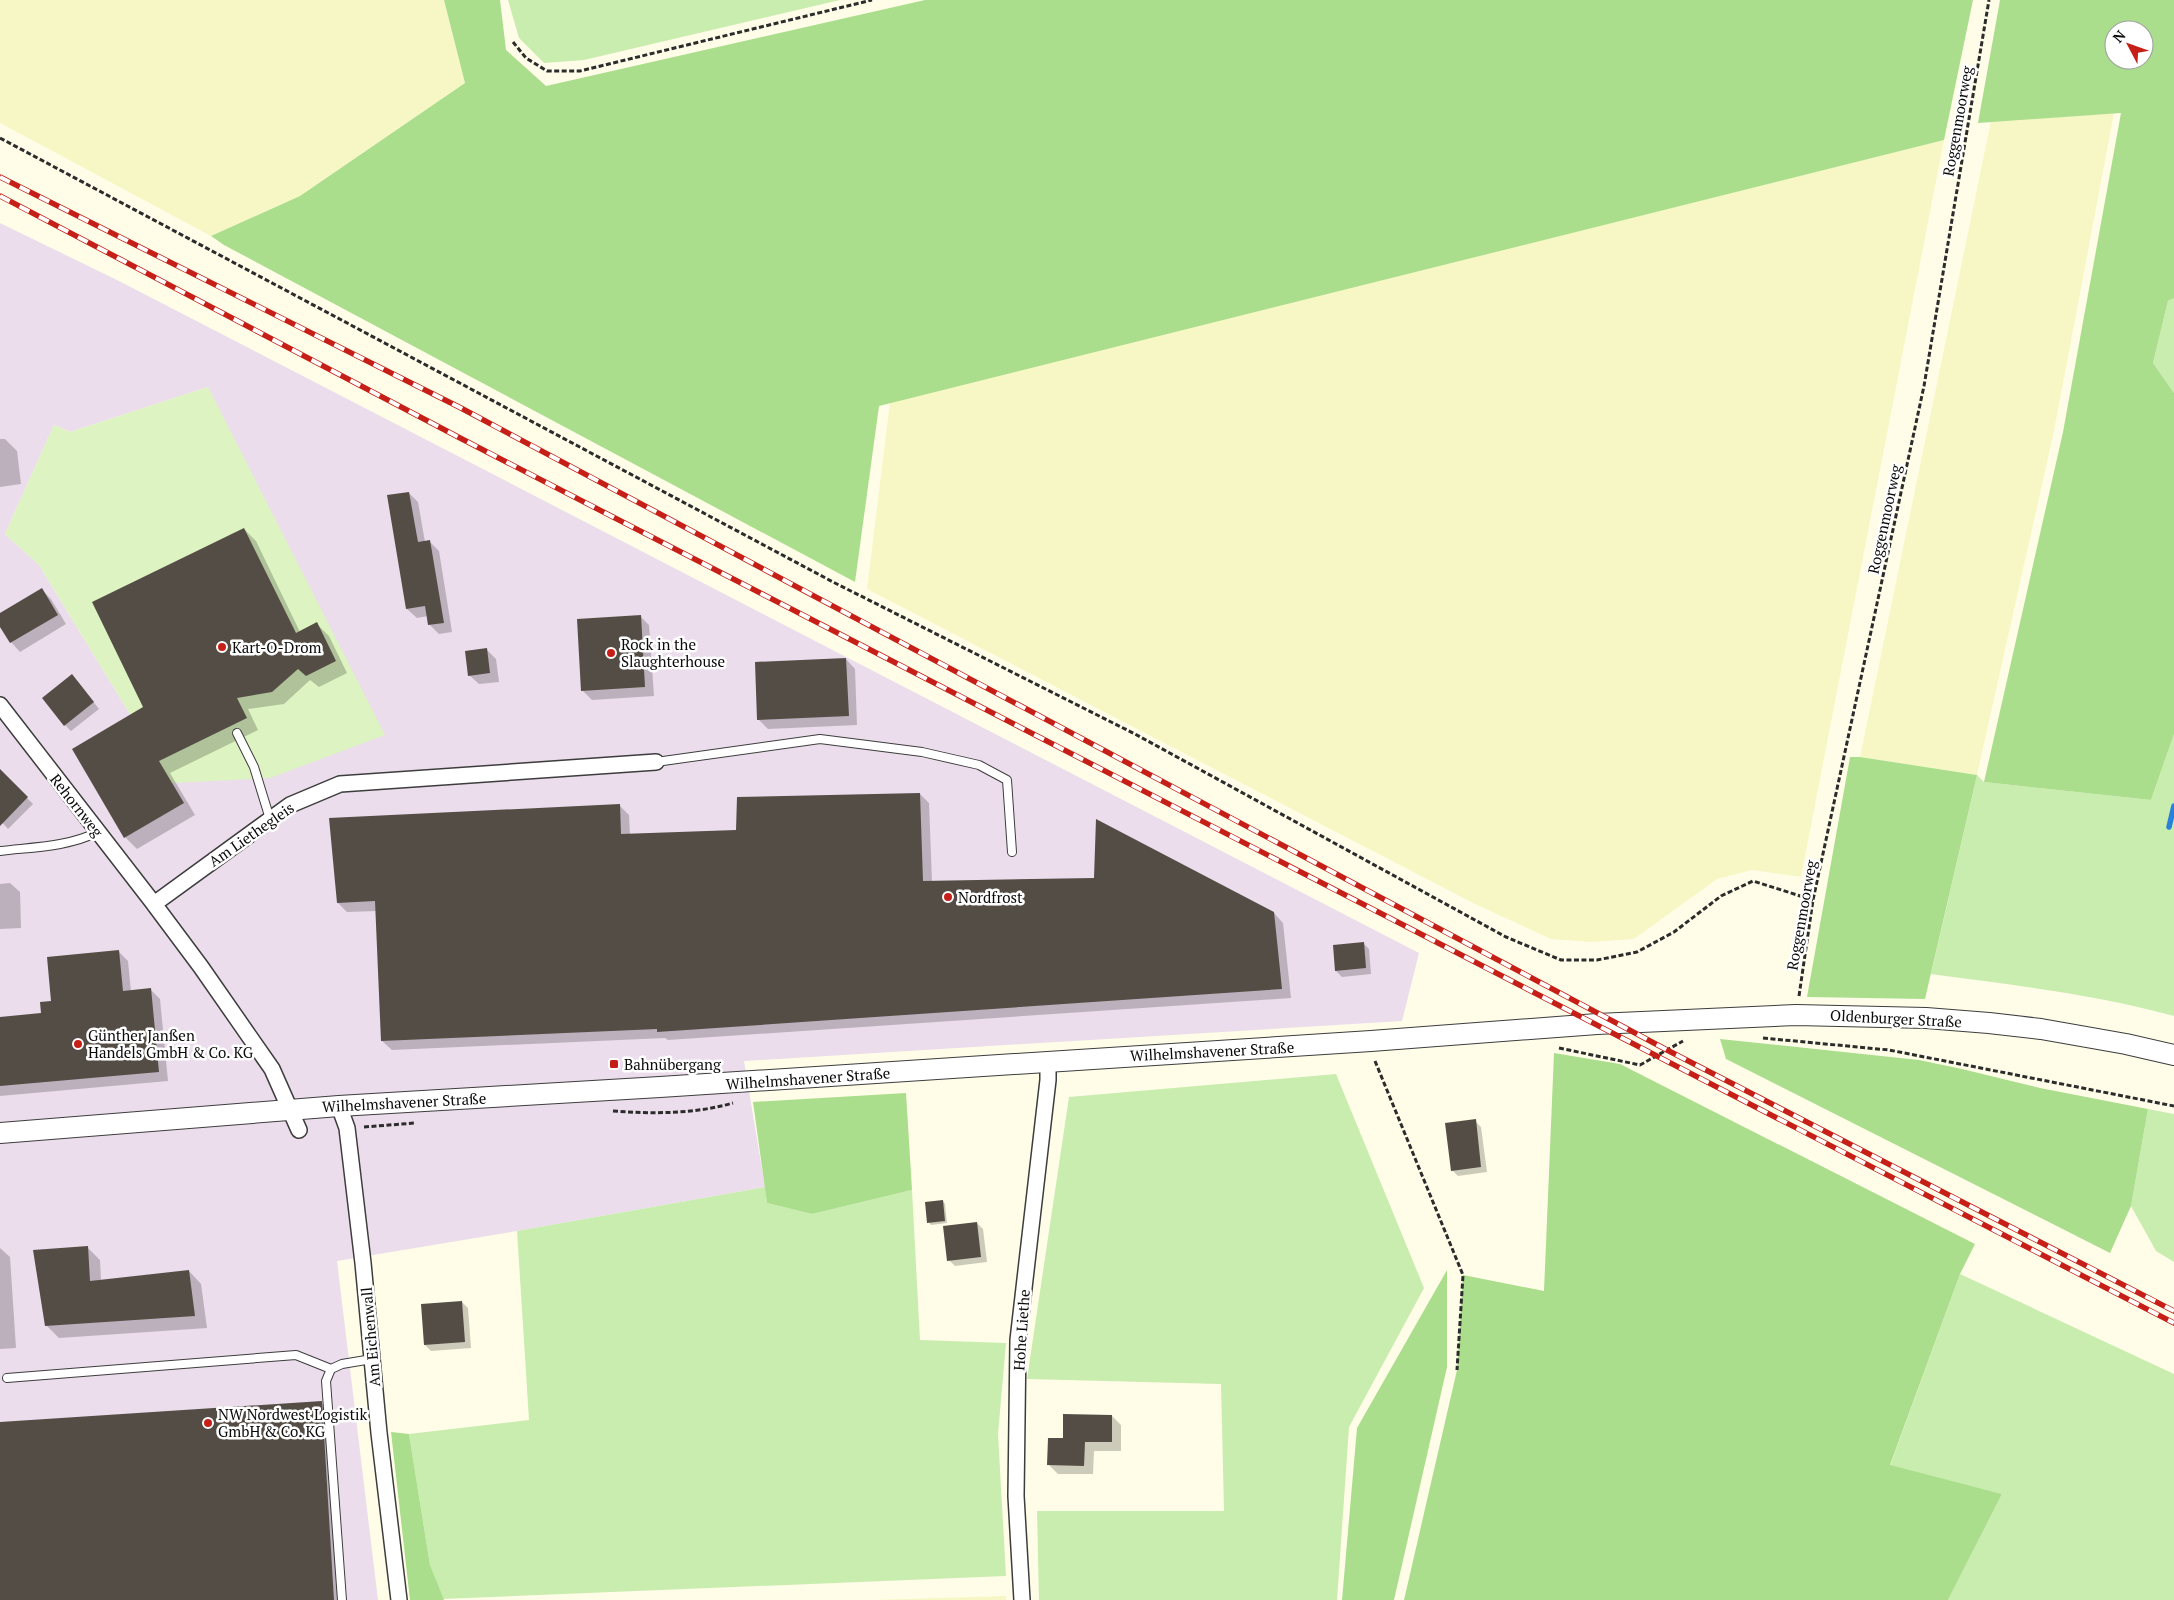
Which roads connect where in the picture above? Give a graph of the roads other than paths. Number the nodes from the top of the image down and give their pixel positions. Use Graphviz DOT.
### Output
graph roads {
  1 [pos="0,705"];
  2 [pos="237,733"];
  3 [pos="656,762"];
  4 [pos="270,819"];
  5 [pos="98,832"];
  6 [pos="0,850"];
  7 [pos="1012,852"];
  8 [pos="154,904"];
  9 [pos="1616,1023"];
  10 [pos="2174,1055"];
  11 [pos="1048,1061"];
  12 [pos="339,1106"];
  13 [pos="289,1109"];
  14 [pos="299,1130"];
  15 [pos="0,1133"];
  16 [pos="372,1359"];
  17 [pos="331,1369"];
  18 [pos="7,1378"];
  19 [pos="342,1600"];
  20 [pos="400,1600"];
  21 [pos="1022,1600"];
  1 -- 5 [label="street, Rehornweg"];
  2 -- 4 [label="lane"];
  3 -- 4 [label="street, Am Liethegleis"];
  3 -- 7 [label="lane"];
  4 -- 8 [label="street, Am Liethegleis"];
  5 -- 6 [label="lane"];
  5 -- 8 [label="street, Rehornweg"];
  8 -- 13 [label="street"];
  9 -- 10 [label="street, Oldenburger Straße"];
  9 -- 11 [label="street, Wilhelmshavener Straße"];
  11 -- 12 [label="street, Wilhelmshavener Straße"];
  11 -- 21 [label="street, Hohe Liethe"];
  12 -- 13 [label="street, Wilhelmshavener Straße"];
  12 -- 16 [label="street, Am Eichenwall"];
  13 -- 14 [label="street"];
  13 -- 15 [label="street, Wilhelmshavener Straße"];
  16 -- 17 [label="lane"];
  16 -- 20 [label="street, Am Eichenwall"];
  17 -- 18 [label="lane"];
  17 -- 19 [label="lane"];
}
